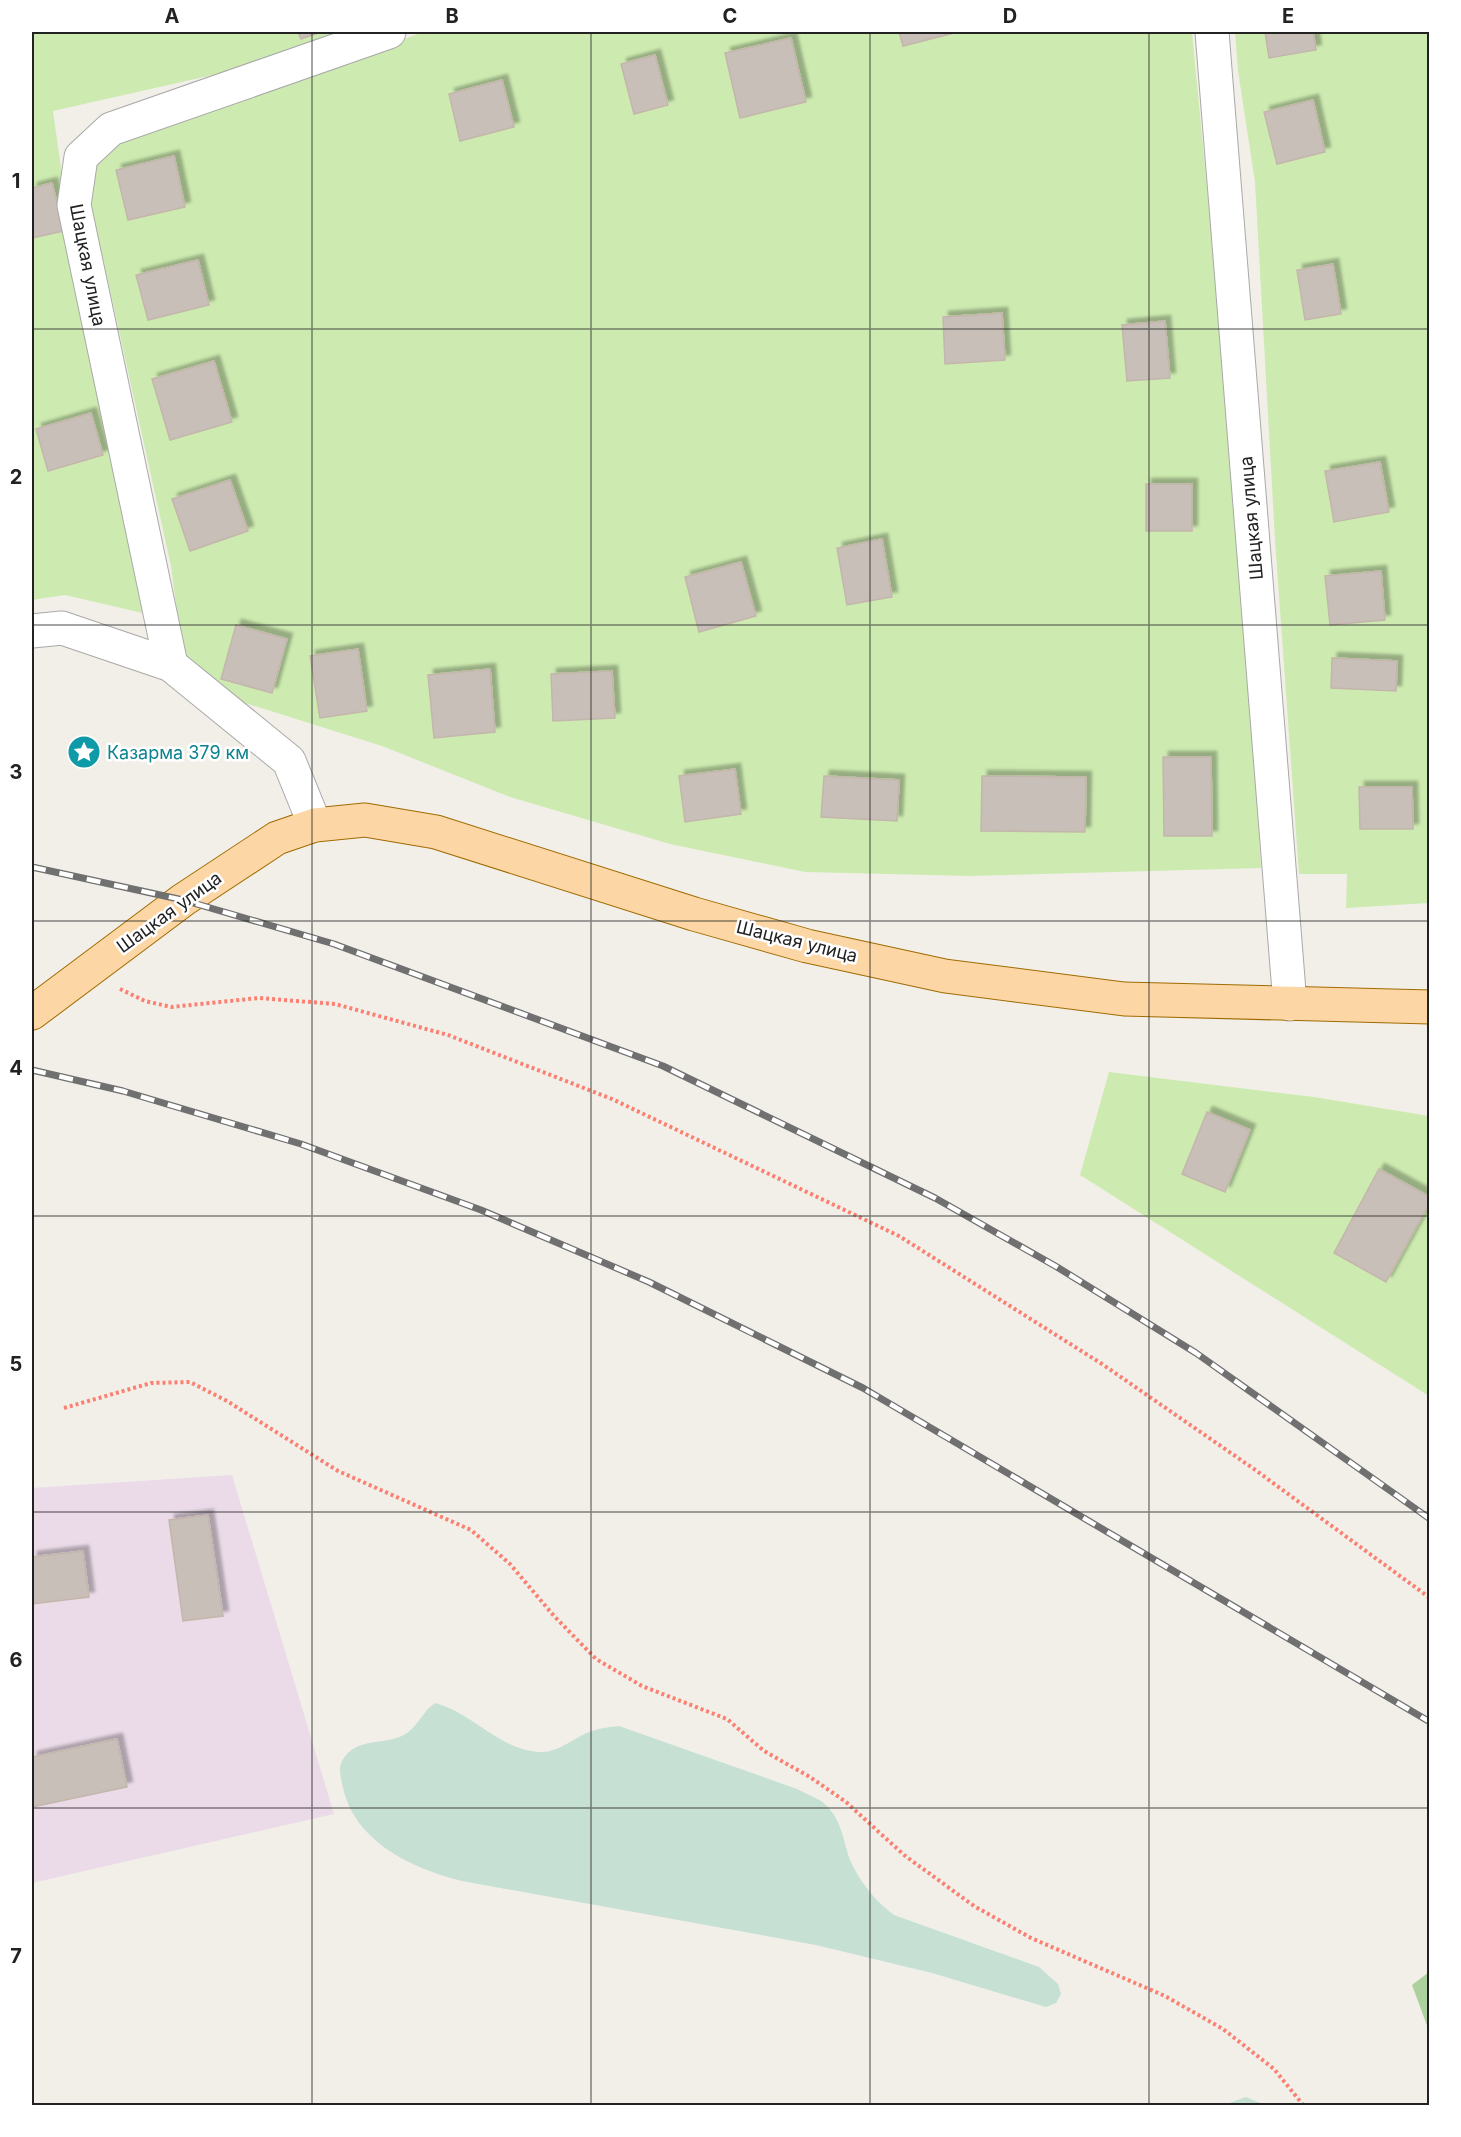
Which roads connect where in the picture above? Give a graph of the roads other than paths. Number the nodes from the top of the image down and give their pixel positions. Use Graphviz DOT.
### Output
graph roads {
  1 [pos="389,32"];
  2 [pos="1212,32"];
  3 [pos="32,630"];
  4 [pos="171,665"];
  5 [pos="315,825"];
  6 [pos="1290,1004"];
  7 [pos="1430,1007"];
  8 [pos="32,1013"];
  1 -- 4 [label="street, Шацкая улица"];
  2 -- 6 [label="street, Шацкая улица"];
  3 -- 4 [label="street"];
  4 -- 5 [label="street"];
  5 -- 6 [label="main road, Шацкая улица"];
  5 -- 8 [label="main road, Шацкая улица"];
  6 -- 7 [label="main road, Шацкая улица"];
}
